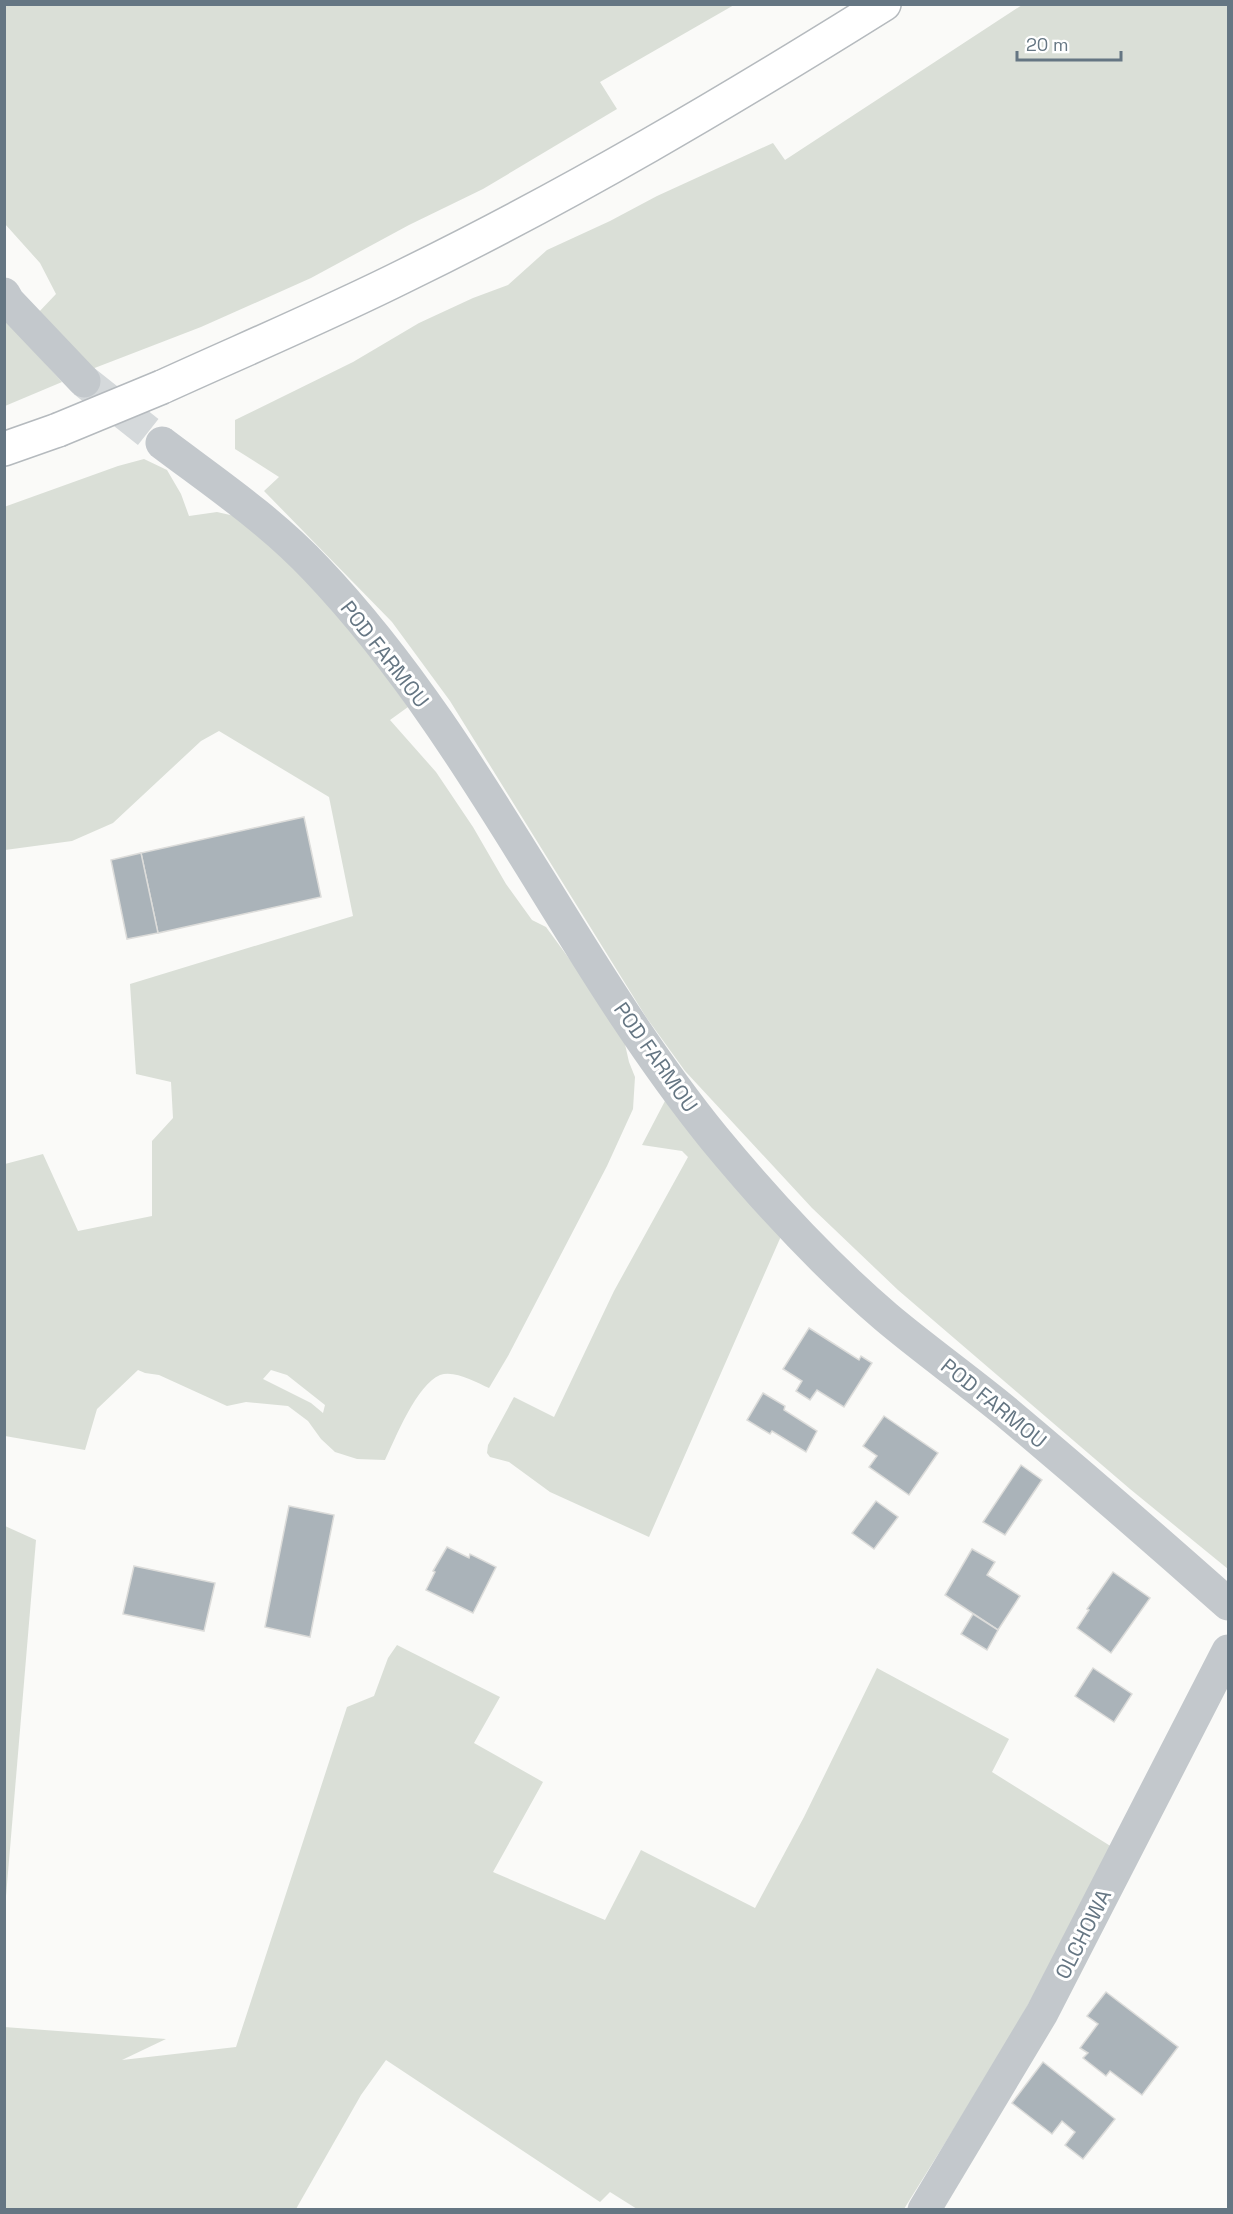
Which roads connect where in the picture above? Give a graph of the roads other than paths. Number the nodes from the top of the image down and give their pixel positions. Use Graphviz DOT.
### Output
graph roads {
  1 [pos="884,4"];
  2 [pos="4,294"];
  3 [pos="84,381"];
  4 [pos="162,443"];
  5 [pos="4,449"];
  6 [pos="1228,1604"];
  7 [pos="1228,1652"];
  8 [pos="924,2210"];
  1 -- 5 [label="main road, bridge"];
  2 -- 3 [label="street"];
  4 -- 6 [label="street, POD FARMOU"];
  7 -- 8 [label="street, OLCHOWA"];
}
